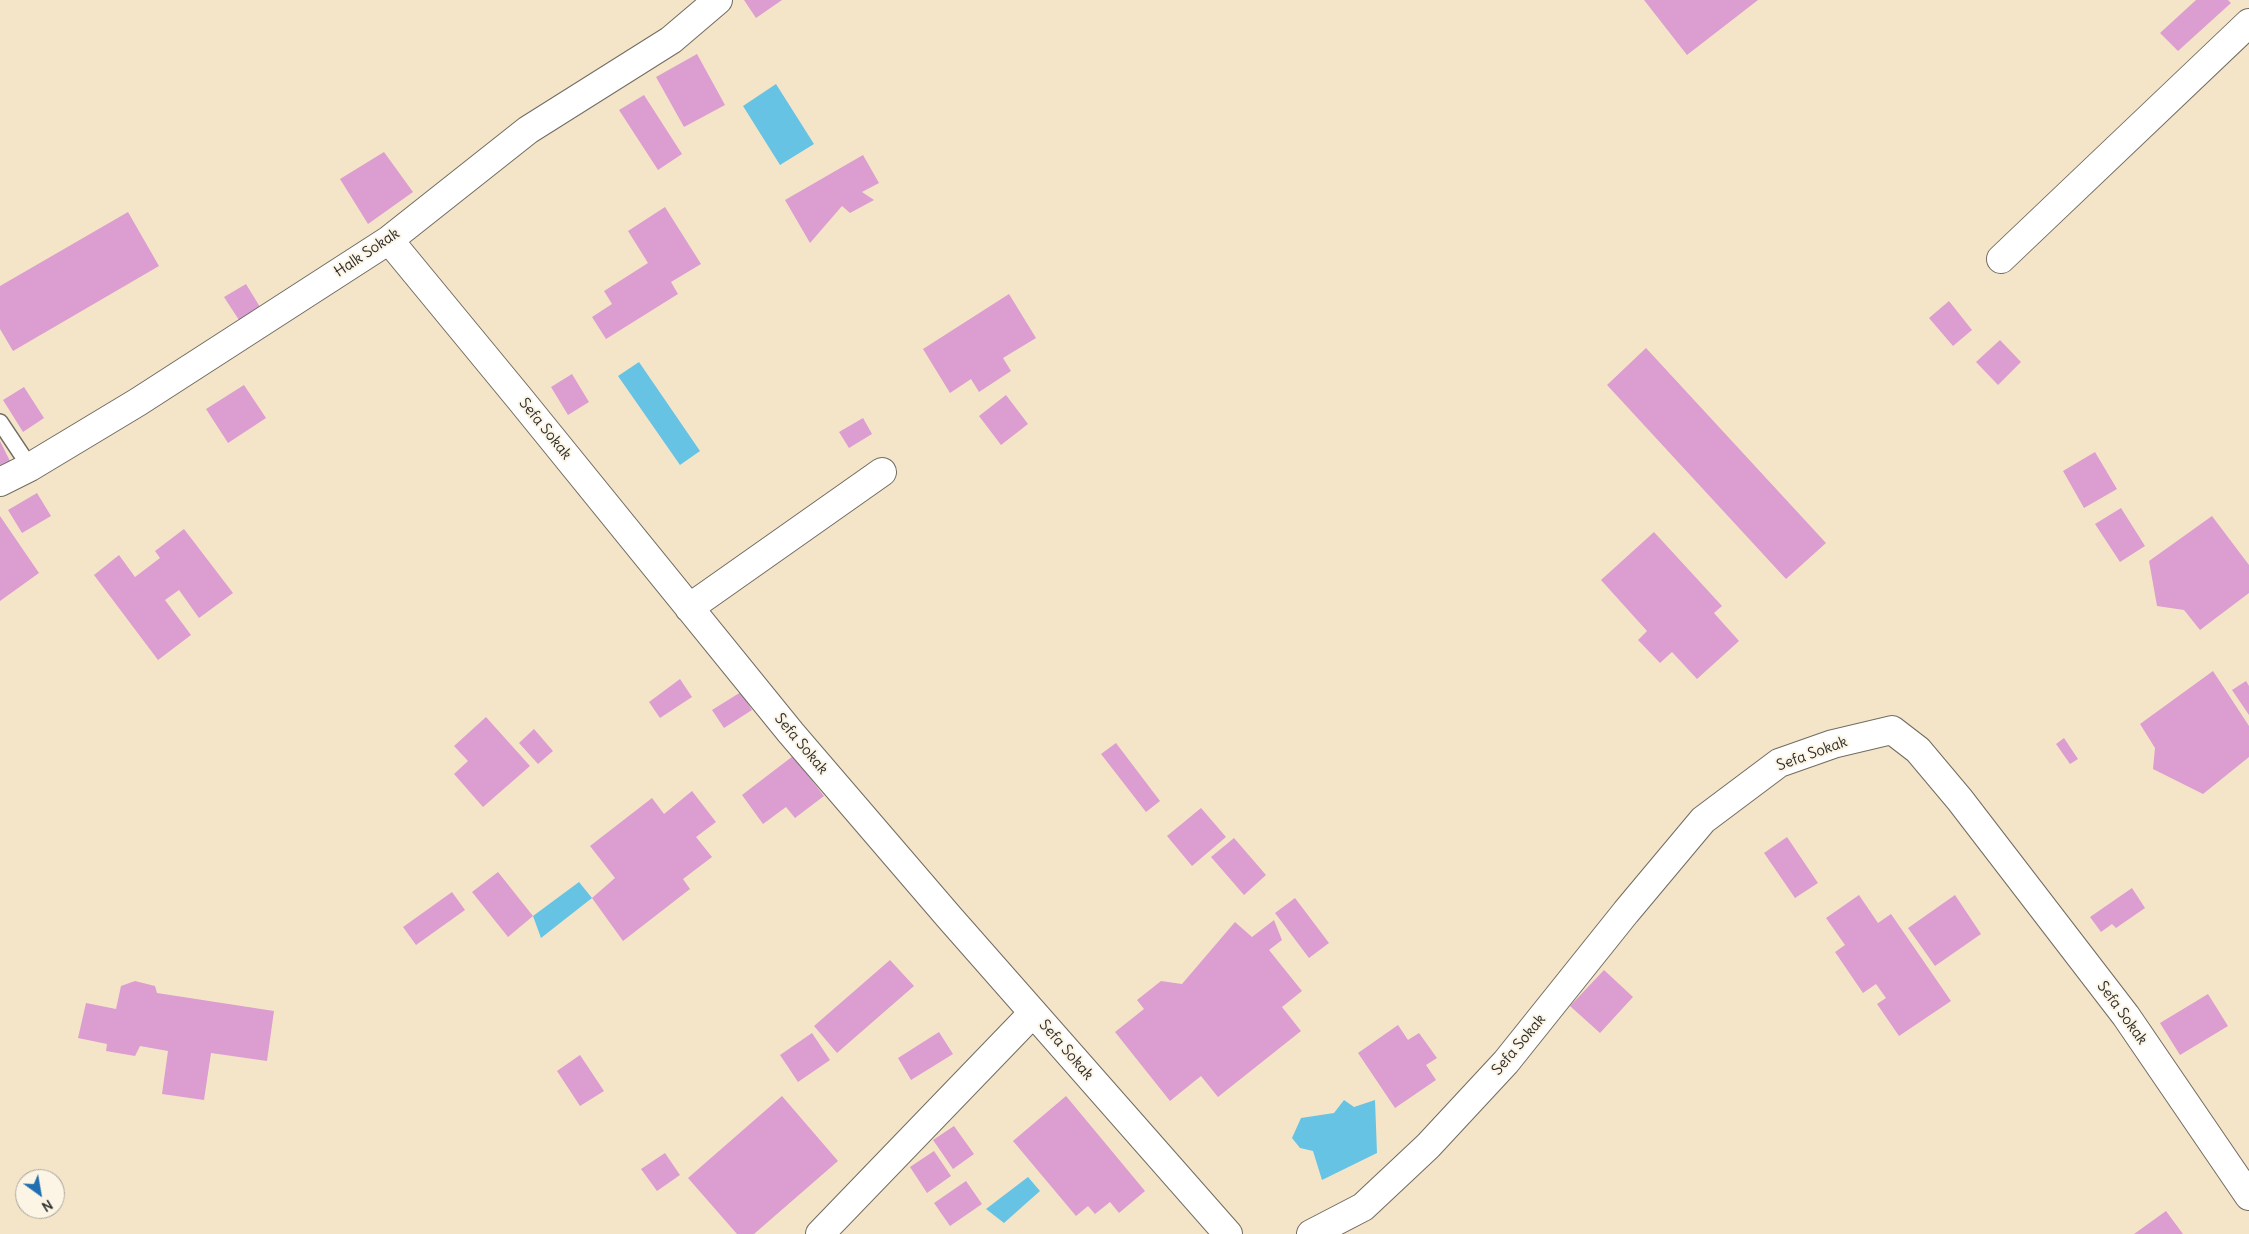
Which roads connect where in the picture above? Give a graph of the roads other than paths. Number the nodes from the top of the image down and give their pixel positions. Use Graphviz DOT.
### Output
graph roads {
  1 [pos="718,0"];
  2 [pos="2249,23"];
  3 [pos="389,240"];
  4 [pos="2001,259"];
  5 [pos="0,422"];
  6 [pos="30,467"];
  7 [pos="882,472"];
  8 [pos="0,482"];
  9 [pos="689,608"];
  10 [pos="1033,1012"];
  11 [pos="2249,1196"];
  12 [pos="820,1234"];
  13 [pos="1228,1234"];
  14 [pos="1311,1234"];
  1 -- 3 [label="street, Halk Sokak"];
  2 -- 4 [label="street"];
  3 -- 6 [label="street, Halk Sokak"];
  3 -- 9 [label="street, Sefa Sokak"];
  5 -- 6 [label="lane"];
  6 -- 8 [label="street, Halk Sokak"];
  7 -- 9 [label="street"];
  9 -- 10 [label="street, Sefa Sokak"];
  10 -- 12 [label="street"];
  10 -- 13 [label="street, Sefa Sokak"];
  11 -- 14 [label="street, Sefa Sokak"];
}
